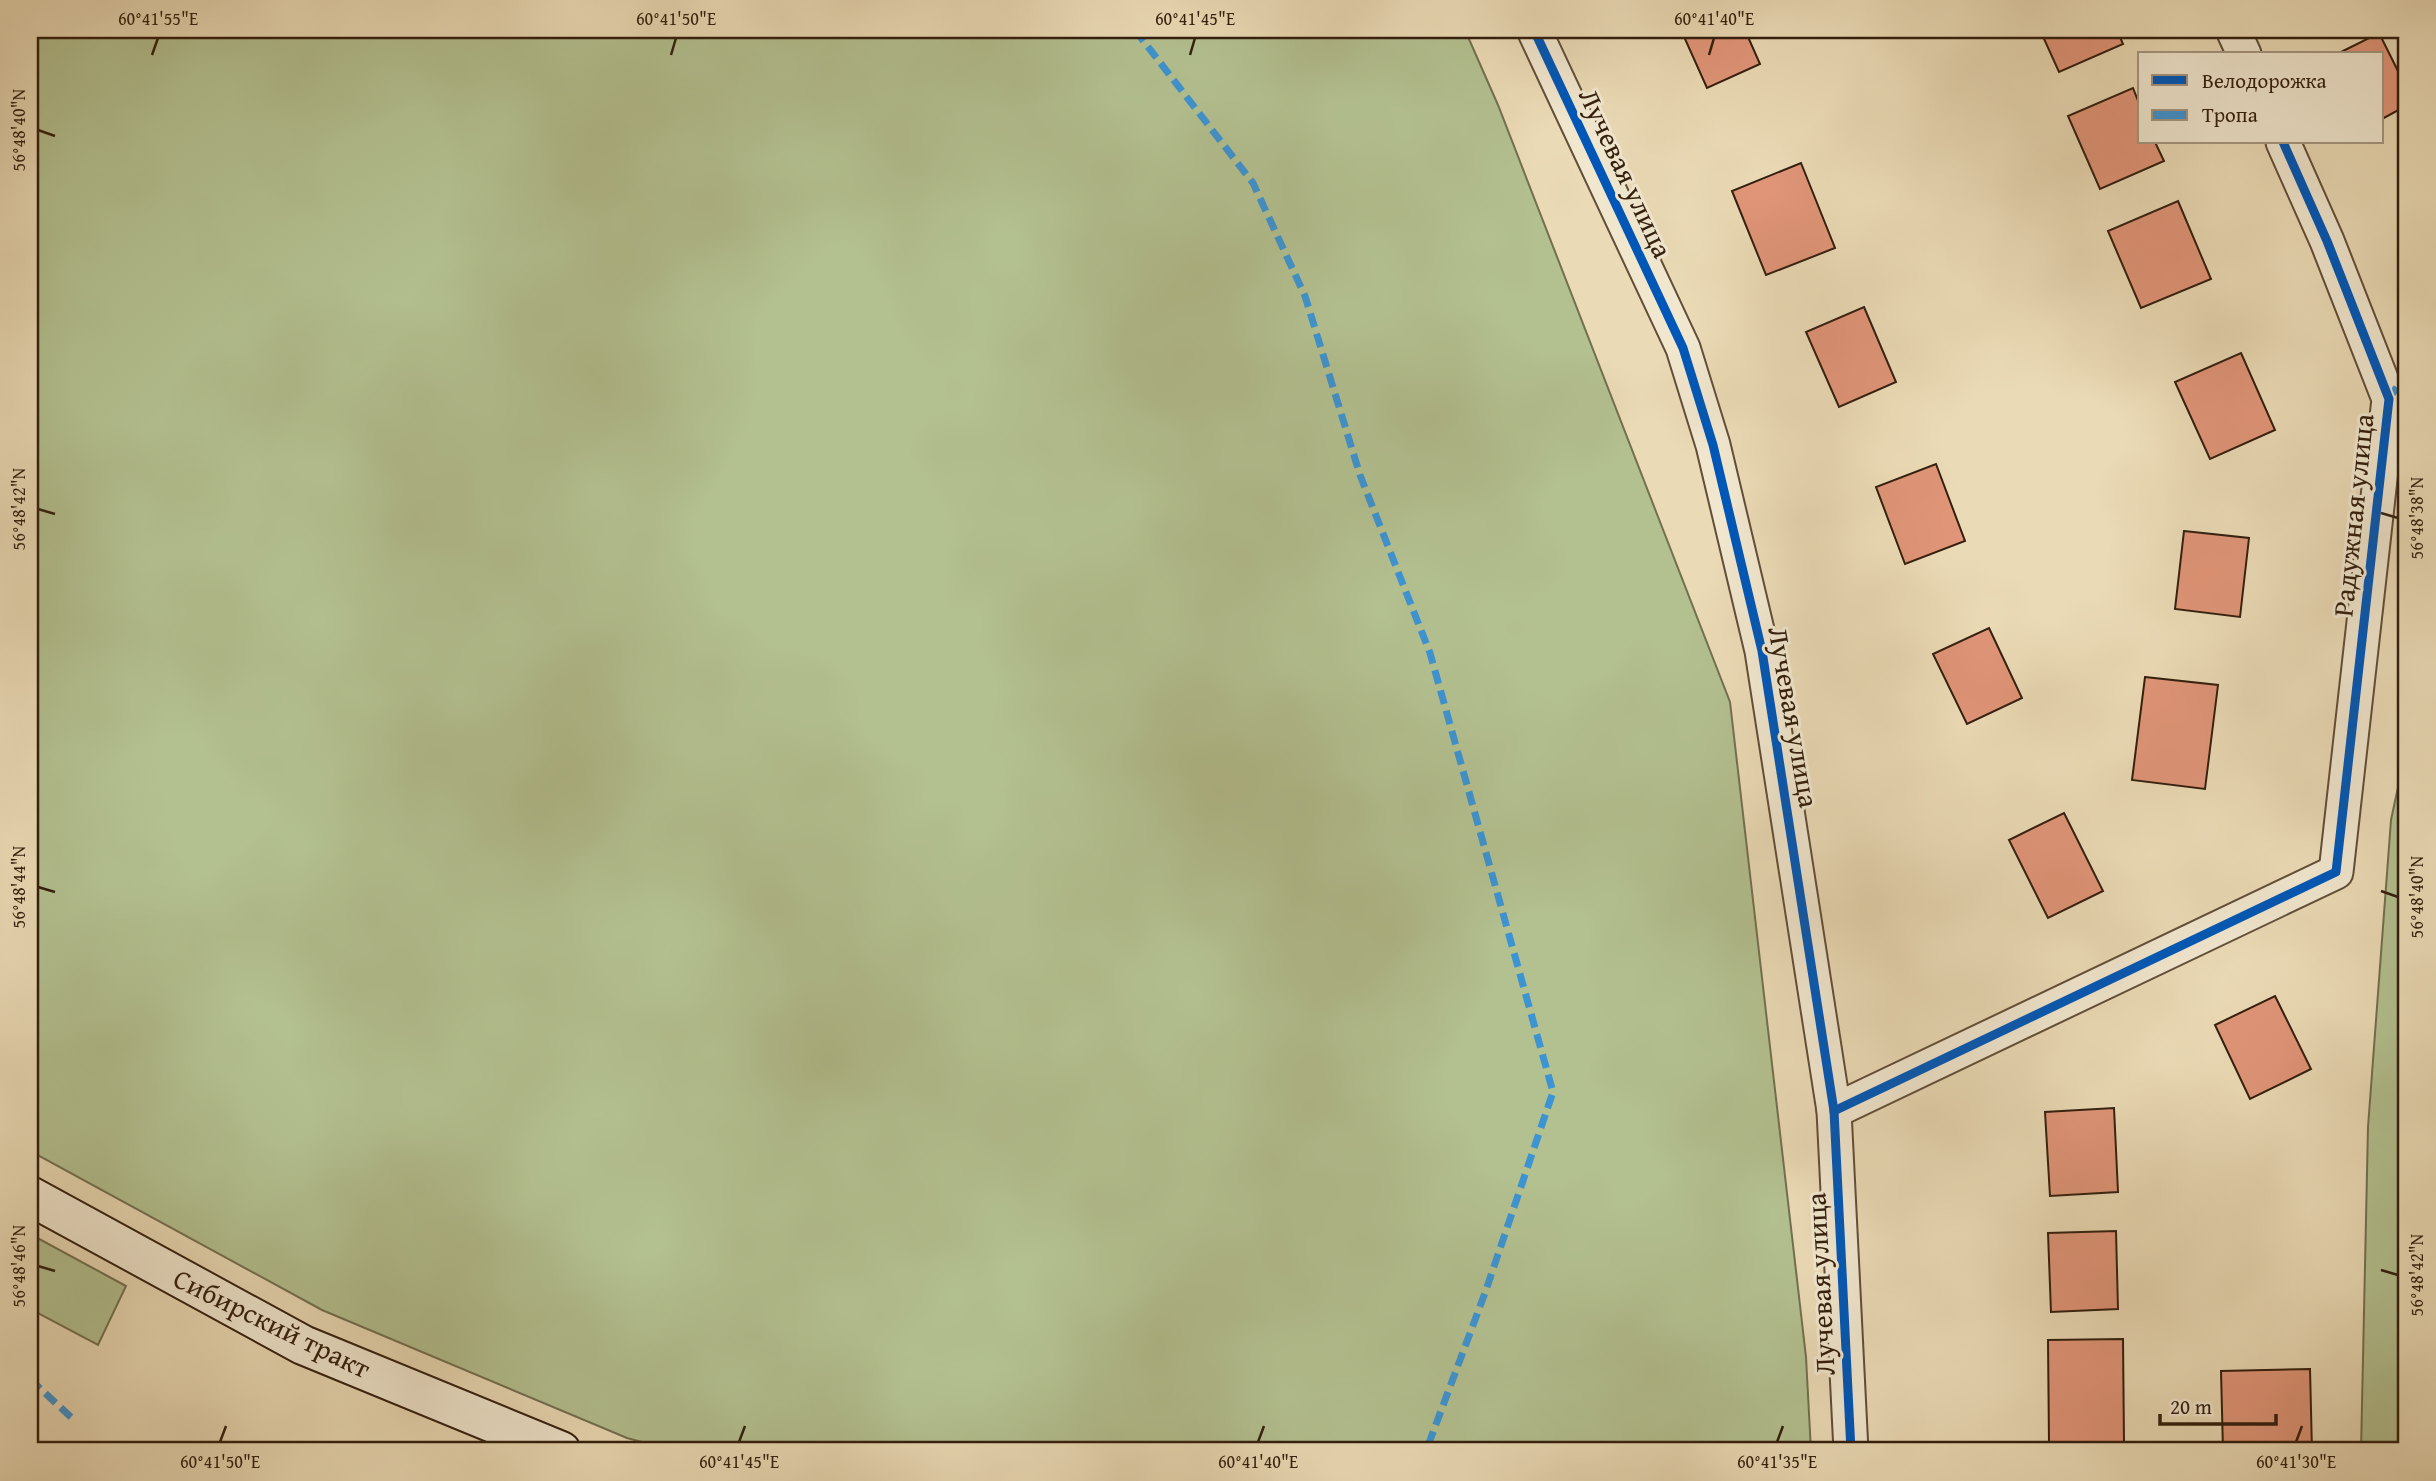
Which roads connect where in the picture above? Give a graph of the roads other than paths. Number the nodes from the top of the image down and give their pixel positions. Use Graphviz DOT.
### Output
graph roads {
  1 [pos="1534,30"];
  2 [pos="2233,30"];
  3 [pos="2243,52"];
  4 [pos="2284,144"];
  5 [pos="1834,1111"];
  6 [pos="30,1195"];
  7 [pos="561,1451"];
  8 [pos="1851,1451"];
  1 -- 5 [label="street, Лучевая улица"];
  2 -- 3 [label="street"];
  4 -- 5 [label="street, Радужная улица"];
  5 -- 8 [label="street, Лучевая улица"];
  6 -- 7 [label="main road, Сибирский тракт"];
}
